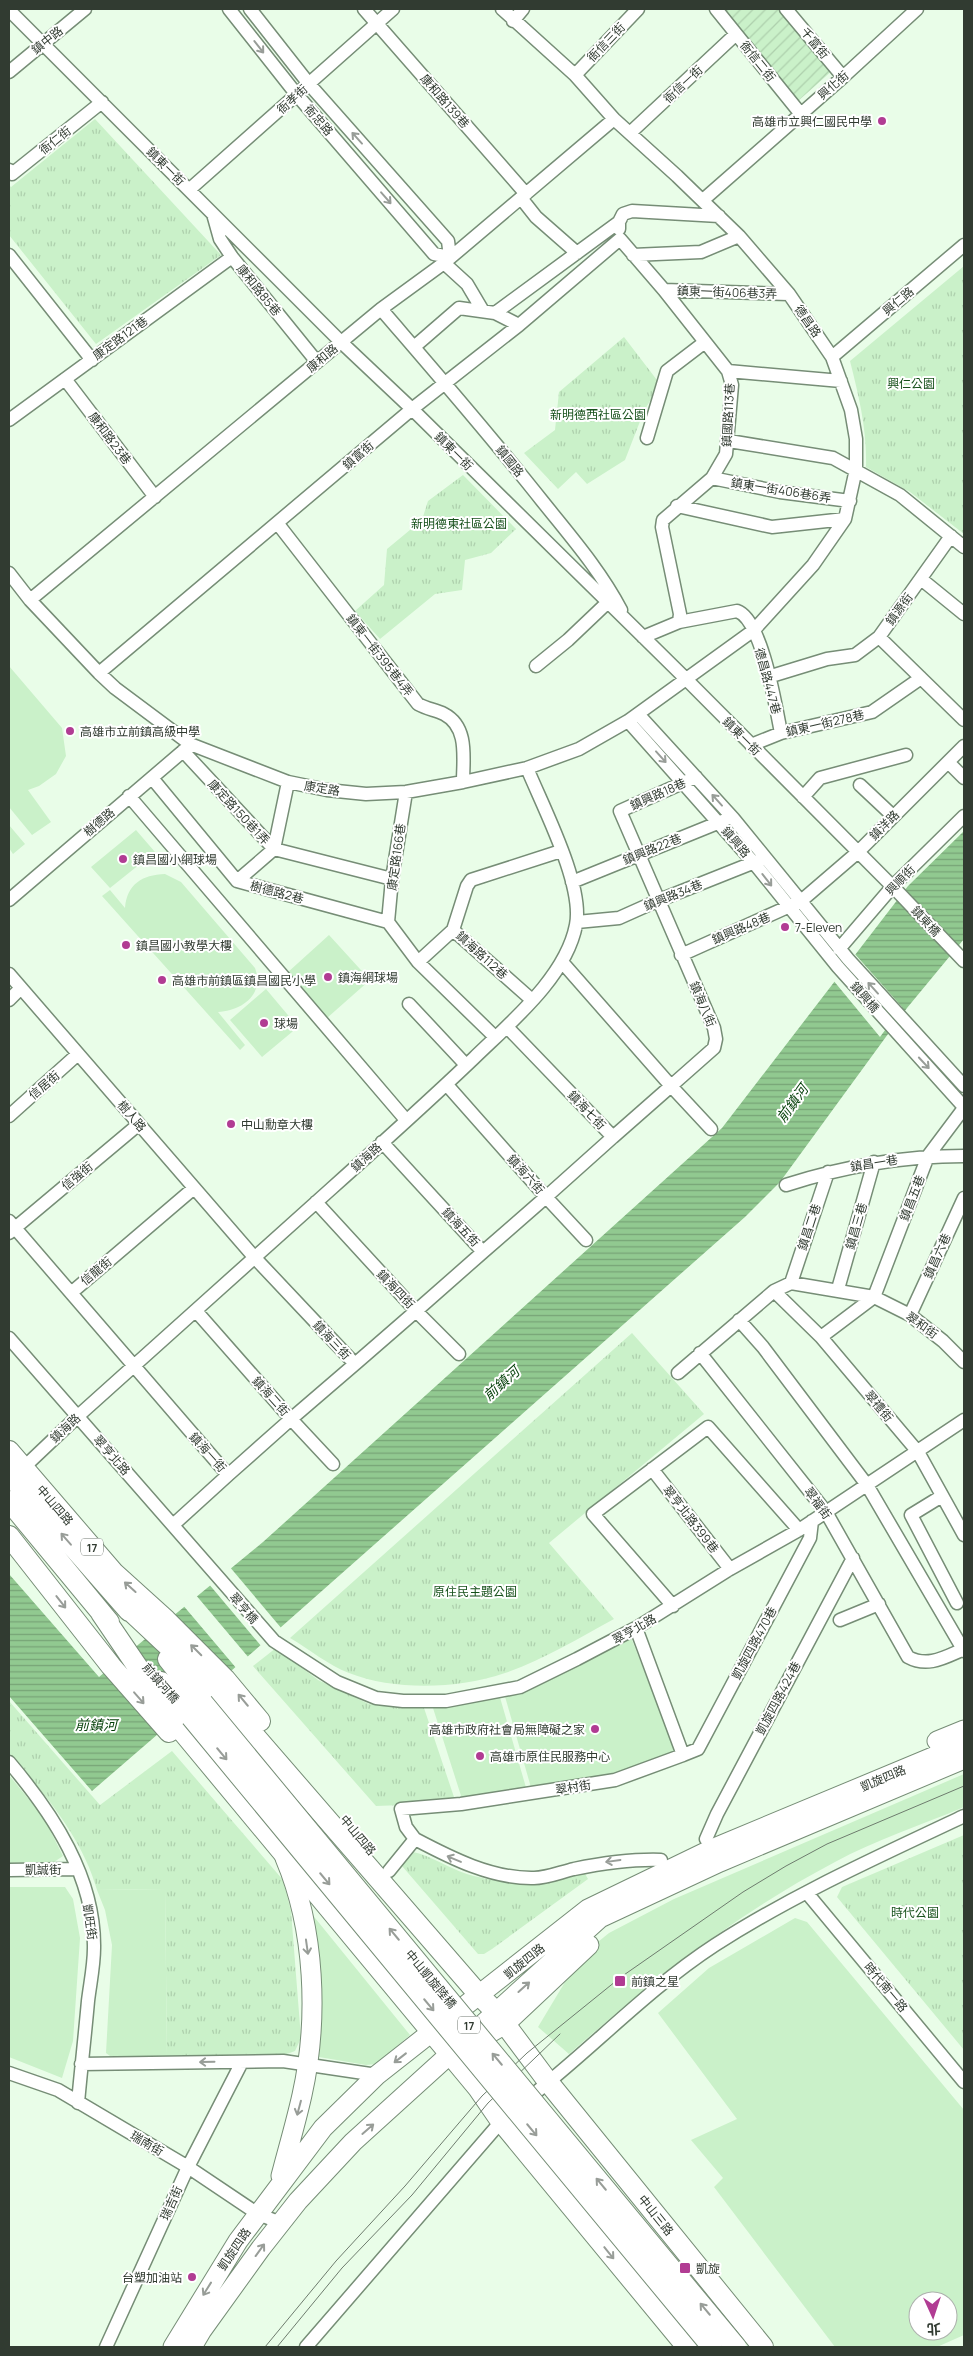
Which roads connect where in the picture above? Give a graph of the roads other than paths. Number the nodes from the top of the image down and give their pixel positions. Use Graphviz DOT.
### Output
graph roads {
  1 [pos="229,9"];
  2 [pos="250,9"];
  3 [pos="364,9"];
  4 [pos="393,9"];
  5 [pos="502,9"];
  6 [pos="523,9"];
  7 [pos="638,9"];
  8 [pos="716,9"];
  9 [pos="786,9"];
  10 [pos="917,9"];
  11 [pos="9,10"];
  12 [pos="77,11"];
  13 [pos="513,21"];
  14 [pos="377,24"];
  15 [pos="736,34"];
  16 [pos="42,44"];
  17 [pos="9,72"];
  18 [pos="574,75"];
  19 [pos="843,77"];
  20 [pos="309,84"];
  21 [pos="297,95"];
  22 [pos="102,102"];
  23 [pos="800,113"];
  24 [pos="614,119"];
  25 [pos="630,133"];
  26 [pos="9,170"];
  27 [pos="387,172"];
  28 [pos="374,184"];
  29 [pos="190,189"];
  30 [pos="523,196"];
  31 [pos="703,200"];
  32 [pos="212,212"];
  33 [pos="718,216"];
  34 [pos="619,222"];
  35 [pos="739,236"];
  36 [pos="620,239"];
  37 [pos="964,245"];
  38 [pos="577,253"];
  39 [pos="9,255"];
  40 [pos="634,255"];
  41 [pos="232,257"];
  42 [pos="447,260"];
  43 [pos="664,290"];
  44 [pos="789,294"];
  45 [pos="381,309"];
  46 [pos="489,312"];
  47 [pos="519,326"];
  48 [pos="341,342"];
  49 [pos="705,342"];
  50 [pos="414,347"];
  51 [pos="832,357"];
  52 [pos="92,360"];
  53 [pos="317,362"];
  54 [pos="728,371"];
  55 [pos="66,379"];
  56 [pos="842,381"];
  57 [pos="446,383"];
  58 [pos="412,409"];
  59 [pos="9,420"];
  60 [pos="647,438"];
  61 [pos="729,441"];
  62 [pos="856,469"];
  63 [pos="712,478"];
  64 [pos="155,497"];
  65 [pos="850,501"];
  66 [pos="677,506"];
  67 [pos="845,519"];
  68 [pos="278,524"];
  69 [pos="951,536"];
  70 [pos="964,547"];
  71 [pos="9,572"];
  72 [pos="922,579"];
  73 [pos="30,600"];
  74 [pos="608,602"];
  75 [pos="964,614"];
  76 [pos="626,621"];
  77 [pos="679,622"];
  78 [pos="754,630"];
  79 [pos="643,637"];
  80 [pos="878,637"];
  81 [pos="536,666"];
  82 [pos="99,673"];
  83 [pos="768,676"];
  84 [pos="921,678"];
  85 [pos="686,679"];
  86 [pos="633,718"];
  87 [pos="964,720"];
  88 [pos="781,733"];
  89 [pos="751,744"];
  90 [pos="964,746"];
  91 [pos="187,748"];
  92 [pos="906,755"];
  93 [pos="948,762"];
  94 [pos="527,768"];
  95 [pos="696,777"];
  96 [pos="152,778"];
  97 [pos="964,778"];
  98 [pos="288,782"];
  99 [pos="463,782"];
  100 [pos="684,782"];
  101 [pos="860,785"];
  102 [pos="406,792"];
  103 [pos="129,796"];
  104 [pos="803,797"];
  105 [pos="620,811"];
  106 [pos="893,816"];
  107 [pos="964,816"];
  108 [pos="733,818"];
  109 [pos="720,822"];
  110 [pos="274,849"];
  111 [pos="561,851"];
  112 [pos="858,852"];
  113 [pos="638,855"];
  114 [pos="767,858"];
  115 [pos="754,863"];
  116 [pos="392,879"];
  117 [pos="237,881"];
  118 [pos="572,882"];
  119 [pos="896,889"];
  120 [pos="9,900"];
  121 [pos="657,901"];
  122 [pos="801,901"];
  123 [pos="789,908"];
  124 [pos="388,922"];
  125 [pos="577,922"];
  126 [pos="453,930"];
  127 [pos="681,955"];
  128 [pos="842,959"];
  129 [pos="418,962"];
  130 [pos="562,962"];
  131 [pos="964,962"];
  132 [pos="9,974"];
  133 [pos="21,988"];
  134 [pos="9,1000"];
  135 [pos="532,1000"];
  136 [pos="409,1004"];
  137 [pos="507,1027"];
  138 [pos="495,1037"];
  139 [pos="78,1054"];
  140 [pos="466,1066"];
  141 [pos="447,1085"];
  142 [pos="671,1086"];
  143 [pos="964,1086"];
  144 [pos="964,1107"];
  145 [pos="9,1116"];
  146 [pos="406,1120"];
  147 [pos="140,1124"];
  148 [pos="710,1129"];
  149 [pos="613,1137"];
  150 [pos="382,1142"];
  151 [pos="928,1156"];
  152 [pos="964,1156"];
  153 [pos="874,1162"];
  154 [pos="828,1172"];
  155 [pos="786,1185"];
  156 [pos="194,1188"];
  157 [pos="546,1197"];
  158 [pos="964,1198"];
  159 [pos="316,1202"];
  160 [pos="959,1221"];
  161 [pos="11,1227"];
  162 [pos="586,1240"];
  163 [pos="483,1252"];
  164 [pos="255,1258"];
  165 [pos="791,1283"];
  166 [pos="838,1289"];
  167 [pos="774,1291"];
  168 [pos="71,1293"];
  169 [pos="874,1297"];
  170 [pos="196,1311"];
  171 [pos="416,1311"];
  172 [pos="910,1315"];
  173 [pos="739,1320"];
  174 [pos="821,1337"];
  175 [pos="9,1338"];
  176 [pos="700,1353"];
  177 [pos="459,1354"];
  178 [pos="964,1362"];
  179 [pos="354,1364"];
  180 [pos="133,1367"];
  181 [pos="678,1373"];
  182 [pos="78,1416"];
  183 [pos="291,1418"];
  184 [pos="964,1420"];
  185 [pos="9,1451"];
  186 [pos="918,1452"];
  187 [pos="333,1464"];
  188 [pos="652,1469"];
  189 [pos="228,1475"];
  190 [pos="13,1476"];
  191 [pos="867,1485"];
  192 [pos="942,1496"];
  193 [pos="9,1501"];
  194 [pos="826,1512"];
  195 [pos="812,1521"];
  196 [pos="173,1525"];
  197 [pos="799,1530"];
  198 [pos="964,1535"];
  199 [pos="9,1536"];
  200 [pos="853,1558"];
  201 [pos="730,1569"];
  202 [pos="215,1574"];
  203 [pos="957,1603"];
  204 [pos="879,1604"];
  205 [pos="673,1606"];
  206 [pos="840,1620"];
  207 [pos="636,1628"];
  208 [pos="156,1629"];
  209 [pos="274,1641"];
  210 [pos="964,1650"];
  211 [pos="196,1707"];
  212 [pos="964,1730"];
  213 [pos="964,1744"];
  214 [pos="683,1755"];
  215 [pos="964,1759"];
  216 [pos="9,1762"];
  217 [pos="964,1770"];
  218 [pos="964,1816"];
  219 [pos="415,1839"];
  220 [pos="706,1839"];
  221 [pos="281,1850"];
  222 [pos="661,1860"];
  223 [pos="78,1869"];
  224 [pos="9,1870"];
  225 [pos="389,1871"];
  226 [pos="292,1876"];
  227 [pos="808,1893"];
  228 [pos="486,1991"];
  229 [pos="500,2018"];
  230 [pos="432,2032"];
  231 [pos="450,2056"];
  232 [pos="242,2062"];
  233 [pos="307,2063"];
  234 [pos="81,2064"];
  235 [pos="9,2073"];
  236 [pos="378,2076"];
  237 [pos="964,2082"];
  238 [pos="549,2083"];
  239 [pos="78,2103"];
  240 [pos="500,2120"];
  241 [pos="188,2167"];
  242 [pos="278,2186"];
  243 [pos="258,2214"];
  244 [pos="281,2223"];
  245 [pos="106,2347"];
  246 [pos="173,2347"];
  247 [pos="192,2347"];
  248 [pos="306,2347"];
  249 [pos="687,2347"];
  250 [pos="712,2347"];
  251 [pos="736,2347"];
  252 [pos="763,2347"];
  1 -- 21 [label="street, 衙忠路, one-way"];
  2 -- 20 [label="street, 衙忠路"];
  3 -- 14 [label="street, 康和路139巷"];
  4 -- 14 [label="street, 衙孝街"];
  5 -- 13 [label="street, 德昌路"];
  6 -- 13 [label="street"];
  7 -- 18 [label="street, 衙信三街"];
  8 -- 15 [label="street, 衙信二街"];
  9 -- 19 [label="street, 千富街"];
  10 -- 19 [label="street, 興化街"];
  11 -- 16 [label="street, 鎮東一街"];
  12 -- 16 [label="street, 鎮中路"];
  13 -- 18 [label="street, 德昌路"];
  14 -- 20 [label="street, 衙孝街"];
  14 -- 30 [label="street, 康和路139巷"];
  15 -- 23 [label="street, 衙信二街"];
  15 -- 25 [label="street, 衙信一街"];
  16 -- 17 [label="street, 鎮中路"];
  16 -- 22 [label="street, 鎮東一街"];
  18 -- 24 [label="street, 德昌路"];
  19 -- 23 [label="street, 興化街"];
  20 -- 21 [label="street, 衙孝街"];
  27 -- 20 [label="street, 衙忠路, one-way"];
  21 -- 28 [label="street, 衙忠路"];
  21 -- 29 [label="street, 衙孝街"];
  22 -- 26 [label="street, 衙仁街"];
  22 -- 29 [label="street, 鎮東一街"];
  23 -- 31 [label="street, 興化街"];
  24 -- 25 [label="street, 德昌路"];
  24 -- 30 [label="street, 康和路"];
  25 -- 31 [label="street, 德昌路"];
  27 -- 28 [label="street"];
  27 -- 42 [label="street, 衙忠路"];
  28 -- 42 [label="street, 衙忠路, one-way"];
  29 -- 32 [label="street, 鎮東一街"];
  30 -- 38 [label="street, 康和路139巷"];
  30 -- 42 [label="street, 康和路"];
  31 -- 33 [label="street, 德昌路"];
  32 -- 41 [label="street, 康和路85巷"];
  32 -- 48 [label="street, 鎮東一街"];
  33 -- 34 [label="street"];
  33 -- 35 [label="street, 德昌路"];
  34 -- 36 [label="street"];
  34 -- 38 [label="street"];
  35 -- 40 [label="street"];
  35 -- 44 [label="street, 德昌路"];
  36 -- 40 [label="street, 鎮國路113巷"];
  36 -- 47 [label="street, 鎮富街"];
  37 -- 51 [label="street, 興仁路"];
  38 -- 46 [label="street"];
  39 -- 52 [label="street"];
  40 -- 43 [label="street, 鎮國路113巷"];
  41 -- 52 [label="street, 康定路121巷"];
  41 -- 53 [label="street, 康和路85巷"];
  42 -- 45 [label="street, 康和路"];
  42 -- 46 [label="street"];
  43 -- 44 [label="street, 鎮東一街406巷3弄"];
  43 -- 49 [label="street, 鎮國路113巷"];
  44 -- 51 [label="street, 德昌路"];
  45 -- 48 [label="street, 康和路"];
  45 -- 50 [label="street, 鎮國路"];
  46 -- 47 [label="street"];
  46 -- 50 [label="street"];
  47 -- 57 [label="street, 鎮富街"];
  48 -- 53 [label="street, 康和路"];
  48 -- 58 [label="street, 鎮東一街"];
  49 -- 54 [label="street, 鎮國路113巷"];
  49 -- 60 [label="street"];
  50 -- 57 [label="street, 鎮國路"];
  51 -- 56 [label="street, 德昌路"];
  52 -- 55 [label="street, 康定路121巷"];
  53 -- 64 [label="street, 康和路"];
  54 -- 56 [label="street"];
  54 -- 61 [label="street, 鎮國路113巷"];
  55 -- 59 [label="street, 康定路121巷"];
  55 -- 64 [label="street, 康和路23巷"];
  56 -- 62 [label="street, 德昌路"];
  57 -- 58 [label="street, 鎮富街"];
  57 -- 76 [label="street, 鎮國路"];
  58 -- 68 [label="street, 鎮富街"];
  58 -- 74 [label="street, 鎮東一街"];
  61 -- 62 [label="street"];
  61 -- 63 [label="street, 鎮國路113巷"];
  62 -- 65 [label="street, 德昌路"];
  62 -- 69 [label="street"];
  63 -- 65 [label="street, 鎮東一街406巷6弄"];
  63 -- 66 [label="street, 鎮國路113巷"];
  64 -- 73 [label="street, 康和路"];
  65 -- 67 [label="street, 德昌路"];
  66 -- 67 [label="street, 鎮東一街406巷6弄"];
  66 -- 77 [label="street, 鎮國路113巷"];
  67 -- 78 [label="street, 德昌路"];
  68 -- 82 [label="street, 鎮富街"];
  68 -- 99 [label="street, 鎮東一街395巷4弄"];
  69 -- 70 [label="street"];
  69 -- 72 [label="street, 鎮源街"];
  71 -- 73 [label="street, 康定路"];
  72 -- 75 [label="street"];
  72 -- 80 [label="street, 鎮源街"];
  73 -- 82 [label="street, 康定路"];
  74 -- 76 [label="street, 鎮東一街"];
  74 -- 81 [label="street"];
  76 -- 79 [label="street, 鎮東一街"];
  77 -- 78 [label="street"];
  77 -- 79 [label="street"];
  78 -- 83 [label="street, 德昌路447巷"];
  78 -- 85 [label="street, 德昌路"];
  79 -- 85 [label="street, 鎮東一街"];
  80 -- 83 [label="street"];
  80 -- 84 [label="street, 鎮源街"];
  82 -- 91 [label="street, 康定路"];
  83 -- 88 [label="street, 德昌路447巷"];
  84 -- 87 [label="street, 鎮源街"];
  84 -- 88 [label="street, 鎮東一街278巷"];
  85 -- 86 [label="street, 康定路"];
  85 -- 89 [label="street, 鎮東一街"];
  86 -- 94 [label="street, 康定路"];
  86 -- 95 [label="street, 鎮興路"];
  86 -- 100 [label="street, 鎮興路, one-way"];
  88 -- 89 [label="street, 鎮東一街278巷"];
  89 -- 104 [label="street, 鎮東一街"];
  90 -- 93 [label="street, 鎮洋路"];
  91 -- 96 [label="street, 樹德路"];
  91 -- 98 [label="street, 康定路"];
  91 -- 110 [label="street, 康定路150巷1弄"];
  92 -- 104 [label="street"];
  93 -- 97 [label="street"];
  93 -- 106 [label="street, 鎮洋路"];
  94 -- 99 [label="street, 康定路"];
  94 -- 111 [label="street, 鎮海路"];
  95 -- 100 [label="street, 鎮興路18巷"];
  108 -- 95 [label="street, 鎮興路, one-way"];
  96 -- 103 [label="street, 樹德路"];
  96 -- 117 [label="street, 樹德路2巷"];
  98 -- 102 [label="street, 康定路"];
  98 -- 110 [label="street"];
  99 -- 102 [label="street, 康定路"];
  100 -- 105 [label="street, 鎮興路18巷"];
  100 -- 109 [label="street, 鎮興路"];
  101 -- 106 [label="street"];
  102 -- 116 [label="street, 康定路166巷"];
  103 -- 120 [label="street, 樹德路"];
  103 -- 146 [label="street"];
  104 -- 112 [label="street, 鎮東一街"];
  105 -- 113 [label="street, 鎮海八街"];
  106 -- 112 [label="street, 鎮洋路"];
  107 -- 119 [label="street, 興順街"];
  108 -- 109 [label="street, 鎮興路22巷"];
  108 -- 114 [label="street, 鎮興路"];
  109 -- 113 [label="street, 鎮興路22巷"];
  109 -- 115 [label="street, 鎮興路"];
  110 -- 116 [label="street, 康定路150巷1弄"];
  110 -- 117 [label="street"];
  111 -- 118 [label="street, 鎮海路"];
  111 -- 126 [label="street, 鎮海路112巷"];
  112 -- 119 [label="street, 鎮東一街"];
  112 -- 122 [label="street, 鎮洋路"];
  113 -- 118 [label="street, 鎮興路22巷"];
  113 -- 121 [label="street, 鎮海八街"];
  114 -- 115 [label="street, 鎮興路34巷"];
  114 -- 122 [label="street, 鎮興路"];
  115 -- 121 [label="street, 鎮興路34巷"];
  115 -- 123 [label="street, 鎮興路, one-way"];
  116 -- 124 [label="street, 康定路166巷"];
  117 -- 124 [label="street, 樹德路2巷"];
  118 -- 125 [label="street, 鎮海路"];
  119 -- 128 [label="street, 興順街"];
  119 -- 131 [label="street, 鎮東橋"];
  121 -- 125 [label="street, 鎮興路34巷"];
  121 -- 127 [label="street, 鎮海八街"];
  122 -- 123 [label="street, 鎮興路48巷"];
  122 -- 128 [label="street, 鎮興路"];
  123 -- 127 [label="street, 鎮興路48巷"];
  123 -- 128 [label="street, 鎮興路"];
  124 -- 129 [label="street"];
  125 -- 130 [label="street, 鎮海路"];
  126 -- 129 [label="street"];
  126 -- 135 [label="street, 鎮海路112巷"];
  127 -- 142 [label="street, 鎮海八街"];
  143 -- 128 [label="street, 鎮興橋, one-way"];
  128 -- 144 [label="street, 鎮興橋, one-way"];
  129 -- 138 [label="street"];
  130 -- 135 [label="street, 鎮海路"];
  130 -- 142 [label="street"];
  132 -- 133 [label="street, 樹人路"];
  133 -- 134 [label="street"];
  133 -- 139 [label="street, 樹人路"];
  135 -- 137 [label="street, 鎮海路"];
  136 -- 140 [label="street"];
  137 -- 138 [label="street, 鎮海路"];
  137 -- 149 [label="street, 鎮海七街"];
  138 -- 140 [label="street, 鎮海路"];
  139 -- 145 [label="street, 信居街"];
  139 -- 147 [label="street, 樹人路"];
  140 -- 141 [label="street, 鎮海路"];
  141 -- 146 [label="street, 鎮海路"];
  141 -- 157 [label="street, 鎮海六街"];
  142 -- 148 [label="street"];
  142 -- 149 [label="street, 鎮海七街"];
  144 -- 151 [label="street, 鎮昌五巷"];
  146 -- 150 [label="street, 鎮海路"];
  147 -- 156 [label="street, 樹人路"];
  147 -- 161 [label="street, 信強街"];
  149 -- 157 [label="street, 鎮海六街"];
  150 -- 159 [label="street, 鎮海路"];
  150 -- 163 [label="street, 鎮海五街"];
  151 -- 152 [label="street, 鎮昌一巷"];
  151 -- 153 [label="street, 鎮昌一巷"];
  151 -- 169 [label="street, 鎮昌五巷"];
  153 -- 154 [label="street, 鎮昌一巷"];
  153 -- 166 [label="street, 鎮昌三巷"];
  154 -- 155 [label="street, 鎮昌一巷"];
  154 -- 165 [label="street, 鎮昌二巷"];
  156 -- 164 [label="street, 樹人路"];
  156 -- 168 [label="street, 信龍街"];
  157 -- 162 [label="street"];
  157 -- 163 [label="street, 鎮海五街"];
  158 -- 160 [label="street, 鎮昌六巷"];
  159 -- 164 [label="street, 鎮海路"];
  159 -- 171 [label="street, 鎮海四街"];
  160 -- 172 [label="street, 鎮昌六巷"];
  161 -- 168 [label="street, 信強街"];
  163 -- 171 [label="street, 鎮海四街"];
  164 -- 170 [label="street, 鎮海路"];
  164 -- 179 [label="street, 鎮海三街"];
  165 -- 166 [label="street, 翠和街"];
  165 -- 167 [label="street"];
  166 -- 169 [label="street, 翠和街"];
  167 -- 173 [label="street"];
  167 -- 174 [label="street, 翠禮街"];
  168 -- 180 [label="street, 信龍街"];
  169 -- 172 [label="street, 翠和街"];
  169 -- 174 [label="street"];
  170 -- 180 [label="street, 鎮海路"];
  170 -- 183 [label="street, 鎮海二街"];
  171 -- 177 [label="street"];
  171 -- 179 [label="street, 鎮海三街"];
  172 -- 178 [label="street, 翠和街"];
  173 -- 176 [label="street"];
  173 -- 191 [label="street"];
  174 -- 186 [label="street, 翠禮街"];
  175 -- 182 [label="street, 翠亨北路"];
  176 -- 181 [label="street"];
  176 -- 194 [label="street, 翠福街"];
  179 -- 183 [label="street, 鎮海二街"];
  180 -- 182 [label="street, 鎮海路"];
  180 -- 189 [label="street, 鎮海一街"];
  182 -- 190 [label="street, 鎮海路"];
  182 -- 196 [label="street, 翠亨北路"];
  183 -- 187 [label="street"];
  183 -- 189 [label="street, 鎮海一街"];
  184 -- 186 [label="street, 翠亨北路"];
  185 -- 190 [label="main road, 中山四路 / 17"];
  186 -- 191 [label="street, 翠亨北路"];
  186 -- 192 [label="street, 翠禮街"];
  188 -- 197 [label="street"];
  188 -- 201 [label="street, 翠亨北路399巷"];
  188 -- 205 [label="street"];
  189 -- 196 [label="street"];
  208 -- 190 [label="main road, 中山四路 / 17, one-way"];
  208 -- 190 [label="main road, 中山四路 / 17, one-way"];
  191 -- 194 [label="street, 翠亨北路"];
  191 -- 210 [label="street"];
  192 -- 198 [label="street, 翠禮街"];
  192 -- 203 [label="street"];
  193 -- 211 [label="main road, 前鎮河橋 / 17"];
  194 -- 195 [label="street, 翠亨北路"];
  194 -- 200 [label="street, 翠福街"];
  195 -- 197 [label="street, 翠亨北路"];
  195 -- 214 [label="street, 凱旋四路470巷"];
  196 -- 202 [label="street, 翠亨北路"];
  197 -- 201 [label="street, 翠亨北路"];
  199 -- 211 [label="main road, 17, one-way"];
  200 -- 204 [label="street, 翠福街"];
  200 -- 220 [label="street, 凱旋四路424巷"];
  201 -- 205 [label="street, 翠亨北路"];
  202 -- 209 [label="street, 翠亨橋"];
  204 -- 206 [label="street"];
  204 -- 210 [label="street, 翠福街"];
  205 -- 207 [label="street, 翠亨北路"];
  207 -- 209 [label="street, 翠亨北路"];
  207 -- 214 [label="street"];
  208 -- 211 [label="main road, 前鎮河橋 / 17"];
  211 -- 208 [label="main road, 17, one-way"];
  211 -- 221 [label="main road, 17"];
  225 -- 211 [label="main road, 中山四路 / 17, one-way"];
  211 -- 226 [label="main road, 17"];
  211 -- 228 [label="main road, 中山四路 / 17"];
  211 -- 250 [label="main road, 中山凱旋陸橋 / 17, one-way, bridge"];
  251 -- 211 [label="main road, 中山凱旋陸橋 / 17, one-way, bridge"];
  212 -- 220 [label="street, 凱旋四路"];
  213 -- 228 [label="street, 凱旋四路"];
  214 -- 219 [label="street, 翠村街"];
  229 -- 215 [label="street, 凱旋四路, one-way"];
  216 -- 223 [label="street, 凱旺街"];
  217 -- 229 [label="street, 凱旋四路"];
  218 -- 227 [label="street"];
  222 -- 219 [label="street, one-way"];
  219 -- 225 [label="street"];
  220 -- 222 [label="street, 凱旋四路"];
  221 -- 226 [label="street"];
  221 -- 230 [label="main road, 17"];
  222 -- 228 [label="street, 凱旋四路"];
  223 -- 224 [label="street, 凱誠街"];
  223 -- 234 [label="street, 凱旺街"];
  225 -- 228 [label="main road, 中山四路 / 17"];
  226 -- 230 [label="main road, 17"];
  226 -- 233 [label="street, one-way"];
  227 -- 237 [label="street, 時代南一路"];
  227 -- 238 [label="street"];
  228 -- 229 [label="main road, 中山四路 / 17"];
  228 -- 230 [label="street, 凱旋四路"];
  229 -- 231 [label="street, 凱旋四路"];
  229 -- 238 [label="main road, 中山四路 / 17"];
  230 -- 231 [label="main road, 17"];
  230 -- 236 [label="street, 凱旋四路, one-way"];
  231 -- 240 [label="main road, 17"];
  244 -- 231 [label="street, 凱旋四路, one-way"];
  232 -- 233 [label="street"];
  232 -- 234 [label="street, one-way"];
  232 -- 241 [label="street, 瑞吉街"];
  233 -- 236 [label="street"];
  233 -- 242 [label="street, one-way"];
  234 -- 239 [label="street, 凱旺街"];
  235 -- 239 [label="street, 瑞南街"];
  236 -- 242 [label="street, 凱旋四路"];
  238 -- 240 [label="street"];
  238 -- 252 [label="main road, 中山三路 / 17"];
  239 -- 241 [label="street, 瑞南街"];
  240 -- 248 [label="street"];
  240 -- 249 [label="main road, 17, one-way"];
  241 -- 243 [label="street, 瑞南街"];
  241 -- 245 [label="street, 瑞吉街"];
  242 -- 243 [label="street, 凱旋四路"];
  243 -- 244 [label="street, 瑞南街"];
  243 -- 246 [label="street, 凱旋四路, one-way"];
  247 -- 244 [label="street, 凱旋四路, one-way"];
}
